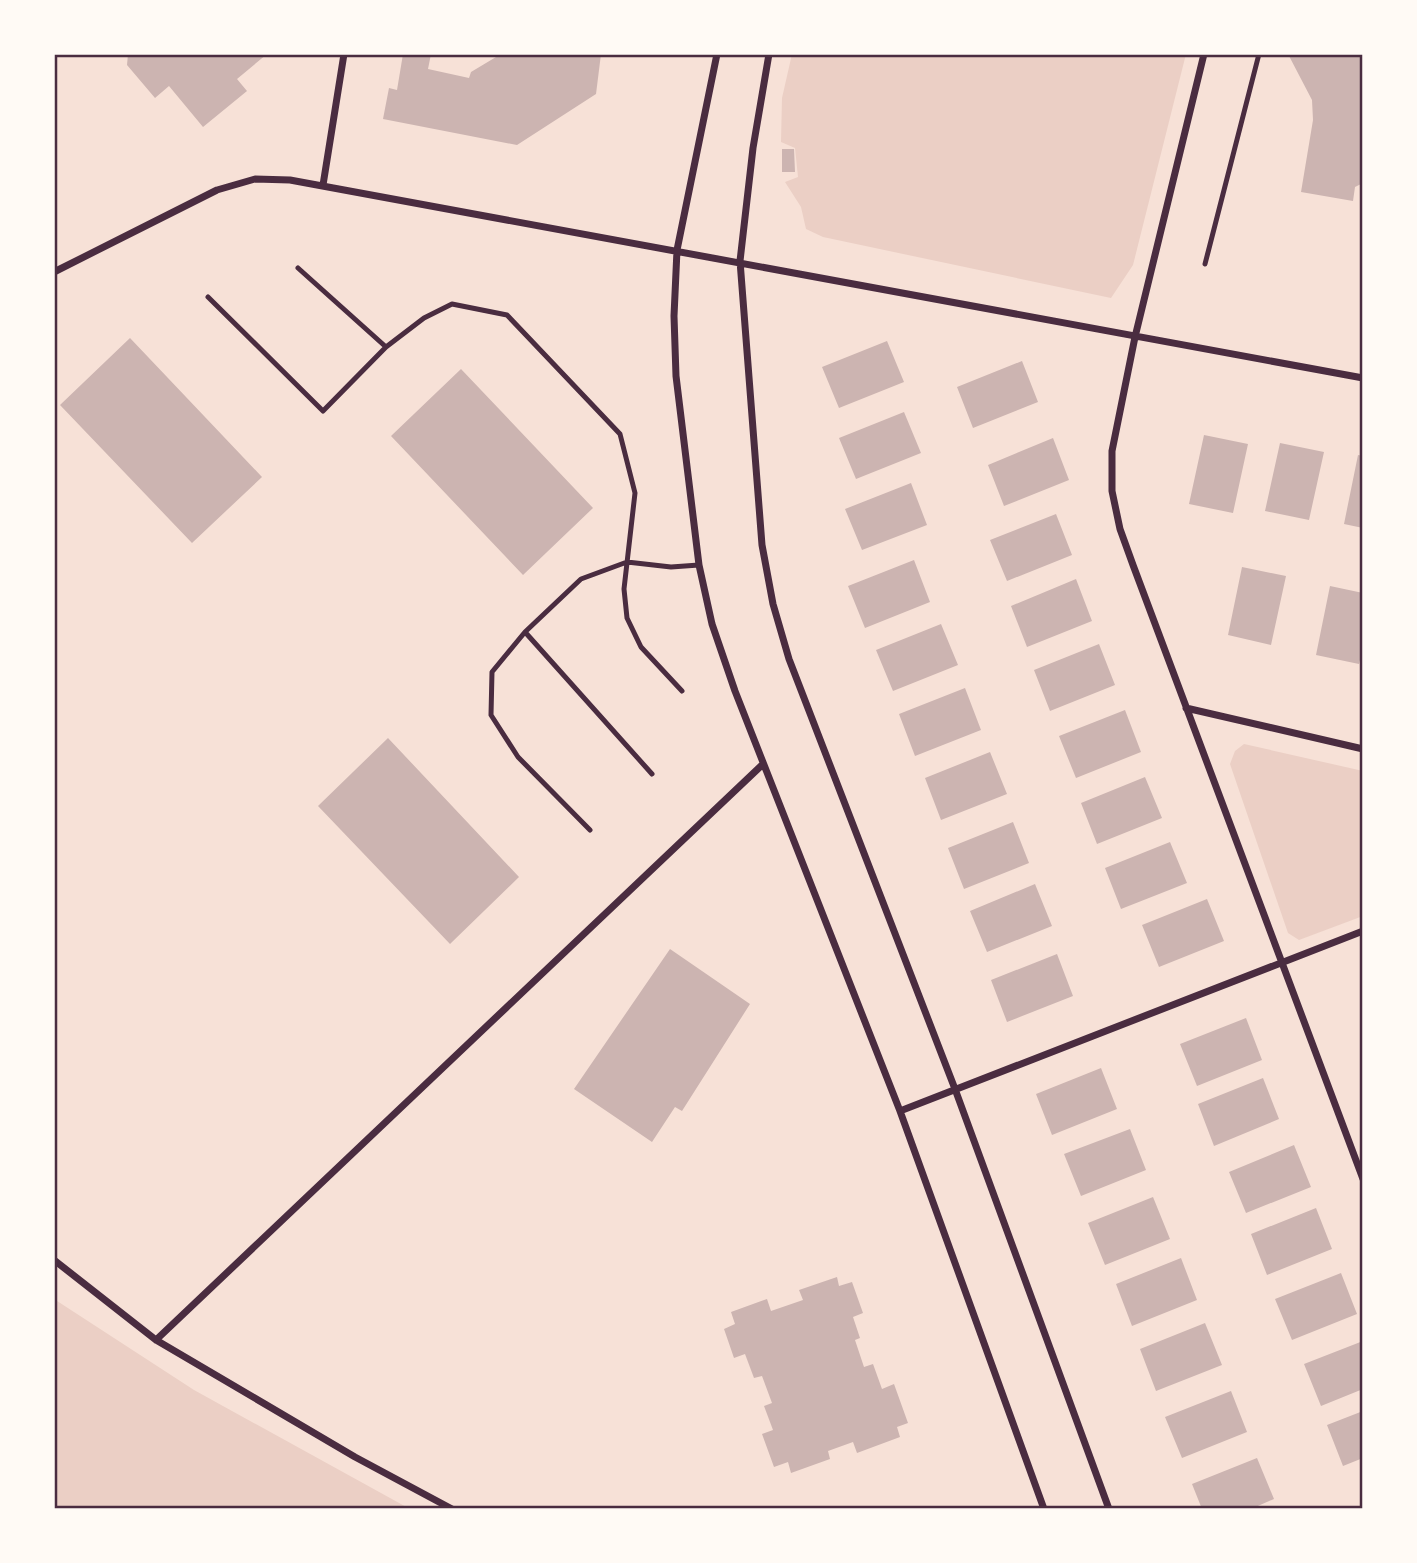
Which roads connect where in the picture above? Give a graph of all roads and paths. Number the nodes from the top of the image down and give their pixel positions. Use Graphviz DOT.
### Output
graph roads {
  1 [pos="344,54"];
  2 [pos="718,54"];
  3 [pos="769,54"];
  4 [pos="1205,54"];
  5 [pos="1259,54"];
  6 [pos="323,185"];
  7 [pos="677,250"];
  8 [pos="740,261"];
  9 [pos="1205,264"];
  10 [pos="298,268"];
  11 [pos="54,272"];
  12 [pos="208,297"];
  13 [pos="1135,337"];
  14 [pos="386,347"];
  15 [pos="1363,378"];
  16 [pos="627,562"];
  17 [pos="699,565"];
  18 [pos="526,632"];
  19 [pos="682,691"];
  20 [pos="1186,708"];
  21 [pos="1363,748"];
  22 [pos="763,764"];
  23 [pos="652,774"];
  24 [pos="590,830"];
  25 [pos="1363,931"];
  26 [pos="1280,962"];
  27 [pos="955,1089"];
  28 [pos="900,1111"];
  29 [pos="1363,1179"];
  30 [pos="54,1260"];
  31 [pos="156,1340"];
  32 [pos="452,1509"];
  33 [pos="1044,1509"];
  34 [pos="1109,1509"];
  1 -- 6 [label="street"];
  2 -- 7 [label="street"];
  3 -- 8 [label="street"];
  4 -- 13 [label="street"];
  5 -- 9 [label="lane"];
  6 -- 7 [label="street"];
  6 -- 11 [label="street"];
  7 -- 8 [label="street"];
  7 -- 17 [label="street"];
  8 -- 13 [label="street"];
  8 -- 27 [label="street"];
  10 -- 14 [label="lane"];
  12 -- 14 [label="lane"];
  13 -- 15 [label="street"];
  13 -- 20 [label="street"];
  14 -- 16 [label="lane"];
  16 -- 17 [label="lane"];
  16 -- 18 [label="lane"];
  16 -- 19 [label="lane"];
  17 -- 22 [label="street"];
  18 -- 23 [label="lane"];
  18 -- 24 [label="lane"];
  20 -- 21 [label="street"];
  20 -- 26 [label="street"];
  22 -- 28 [label="street"];
  22 -- 31 [label="street"];
  25 -- 26 [label="street"];
  26 -- 27 [label="street"];
  26 -- 29 [label="street"];
  27 -- 28 [label="street"];
  27 -- 34 [label="street"];
  28 -- 33 [label="street"];
  30 -- 31 [label="street"];
  31 -- 32 [label="street"];
}
